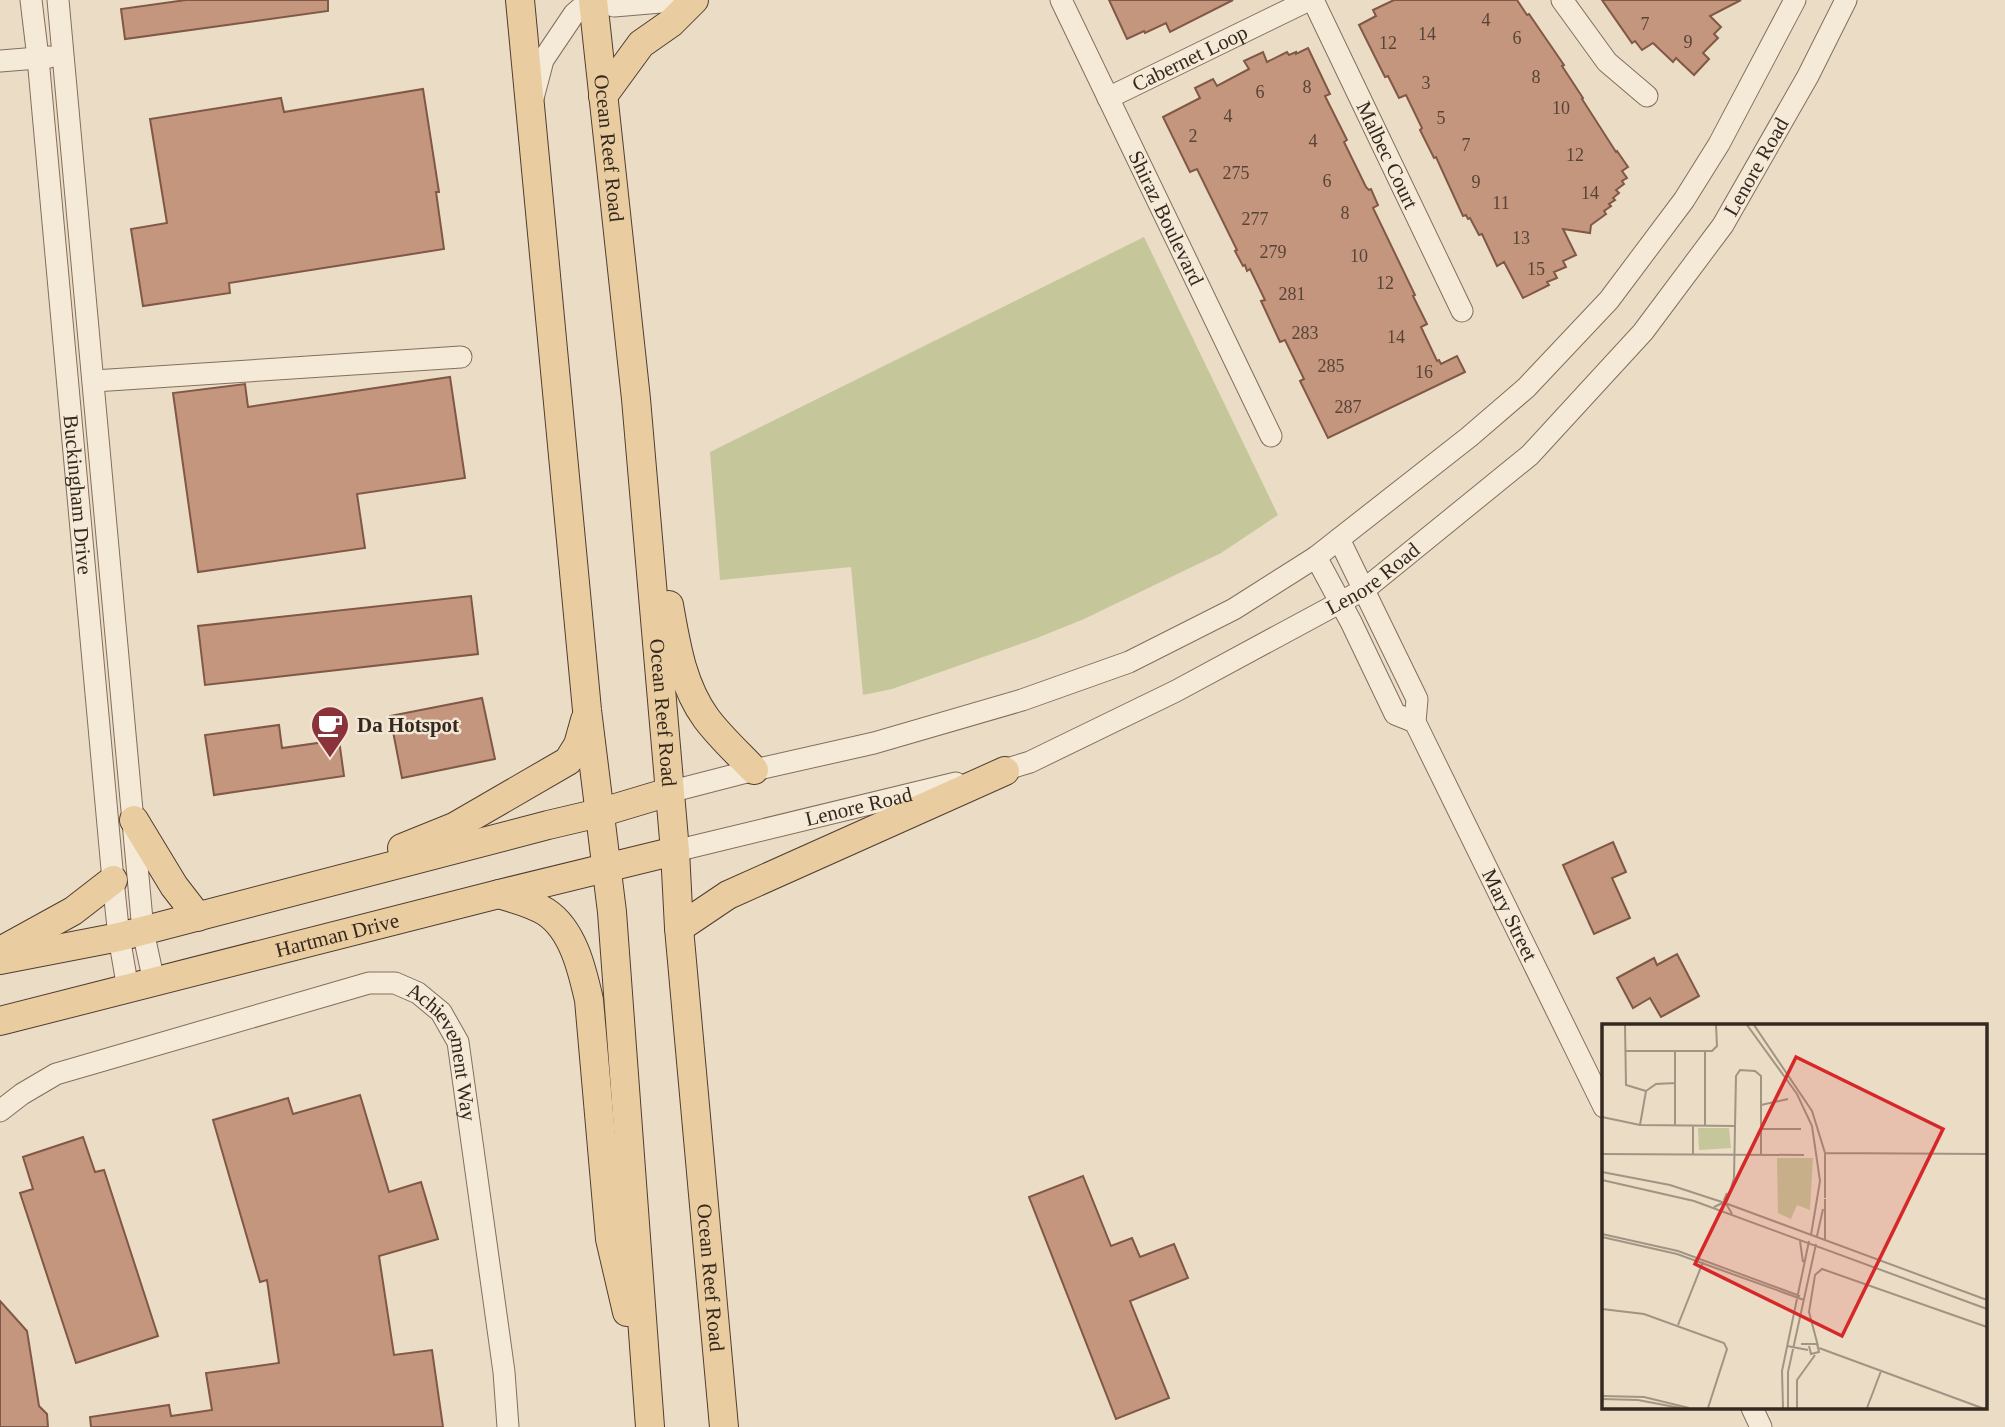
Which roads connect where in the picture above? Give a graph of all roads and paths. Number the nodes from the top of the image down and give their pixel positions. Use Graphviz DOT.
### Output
graph roads {
  1 [pos="31,0"];
  2 [pos="58,0"];
  3 [pos="520,0"];
  4 [pos="593,0"];
  5 [pos="685,0"];
  6 [pos="694,0"];
  7 [pos="1061,0"];
  8 [pos="1311,0"];
  9 [pos="1562,0"];
  10 [pos="1796,0"];
  11 [pos="1846,0"];
  12 [pos="65,56"];
  13 [pos="38,58"];
  14 [pos="0,61"];
  15 [pos="603,96"];
  16 [pos="1647,96"];
  17 [pos="1108,98"];
  18 [pos="531,107"];
  19 [pos="1462,310"];
  20 [pos="461,357"];
  21 [pos="94,380"];
  22 [pos="636,399"];
  23 [pos="1270,436"];
  24 [pos="1339,539"];
  25 [pos="1316,557"];
  26 [pos="1365,589"];
  27 [pos="1340,602"];
  28 [pos="587,710"];
  29 [pos="1415,722"];
  30 [pos="754,770"];
  31 [pos="1004,771"];
  32 [pos="670,792"];
  33 [pos="599,813"];
  34 [pos="134,820"];
  35 [pos="675,852"];
  36 [pos="607,869"];
  37 [pos="113,880"];
  38 [pos="293,893"];
  39 [pos="499,894"];
  40 [pos="198,917"];
  41 [pos="679,928"];
  42 [pos="131,934"];
  43 [pos="0,951"];
  44 [pos="0,960"];
  45 [pos="141,986"];
  46 [pos="0,1021"];
  47 [pos="1602,1103"];
  48 [pos="0,1111"];
  49 [pos="647,1397"];
  50 [pos="1753,1410"];
  51 [pos="508,1427"];
  52 [pos="650,1427"];
  53 [pos="724,1427"];
  54 [pos="1761,1427"];
  1 -- 13 [label="street, Buckingham Drive"];
  2 -- 12 [label="street, Buckingham Drive"];
  3 -- 18 [label="main road"];
  4 -- 5 [label="street"];
  4 -- 15 [label="main road, Ocean Reef Road"];
  4 -- 18 [label="street"];
  6 -- 15 [label="main road"];
  7 -- 17 [label="street, Shiraz Boulevard"];
  8 -- 17 [label="street, Cabernet Loop"];
  8 -- 19 [label="street, Malbec Court"];
  9 -- 16 [label="street"];
  10 -- 24 [label="street, Lenore Road"];
  11 -- 26 [label="street, Lenore Road"];
  12 -- 13 [label="street"];
  12 -- 21 [label="street, Buckingham Drive"];
  13 -- 14 [label="street"];
  13 -- 37 [label="street, Buckingham Drive"];
  15 -- 22 [label="main road, Ocean Reef Road"];
  17 -- 23 [label="street, Shiraz Boulevard"];
  18 -- 28 [label="main road"];
  20 -- 21 [label="street"];
  21 -- 34 [label="street, Buckingham Drive"];
  22 -- 30 [label="main road"];
  22 -- 32 [label="main road, Ocean Reef Road"];
  24 -- 25 [label="street, Lenore Road"];
  24 -- 26 [label="street, Mary Street"];
  25 -- 27 [label="street, Mary Street"];
  25 -- 30 [label="street, Lenore Road"];
  26 -- 27 [label="street, Lenore Road"];
  26 -- 29 [label="street, Mary Street"];
  27 -- 29 [label="street, Mary Street"];
  27 -- 31 [label="street, Lenore Road"];
  28 -- 33 [label="main road"];
  28 -- 38 [label="main road"];
  29 -- 47 [label="street, Mary Street"];
  30 -- 32 [label="street, Lenore Road"];
  31 -- 35 [label="street, Lenore Road"];
  31 -- 41 [label="main road"];
  32 -- 33 [label="main road"];
  32 -- 35 [label="main road, Ocean Reef Road"];
  33 -- 36 [label="main road"];
  33 -- 38 [label="main road"];
  34 -- 40 [label="main road"];
  34 -- 42 [label="street, Buckingham Drive"];
  35 -- 36 [label="main road, Hartman Drive"];
  35 -- 41 [label="main road, Ocean Reef Road"];
  36 -- 39 [label="main road, Hartman Drive"];
  36 -- 49 [label="main road"];
  37 -- 42 [label="street, Buckingham Drive"];
  37 -- 43 [label="main road"];
  38 -- 40 [label="main road"];
  39 -- 45 [label="main road, Hartman Drive"];
  39 -- 49 [label="main road"];
  40 -- 42 [label="main road"];
  41 -- 53 [label="main road, Ocean Reef Road"];
  42 -- 44 [label="main road"];
  42 -- 45 [label="street, Buckingham Drive"];
  45 -- 46 [label="main road, Hartman Drive"];
  48 -- 51 [label="street, Achievement Way"];
  49 -- 52 [label="main road"];
  50 -- 54 [label="street"];
}
